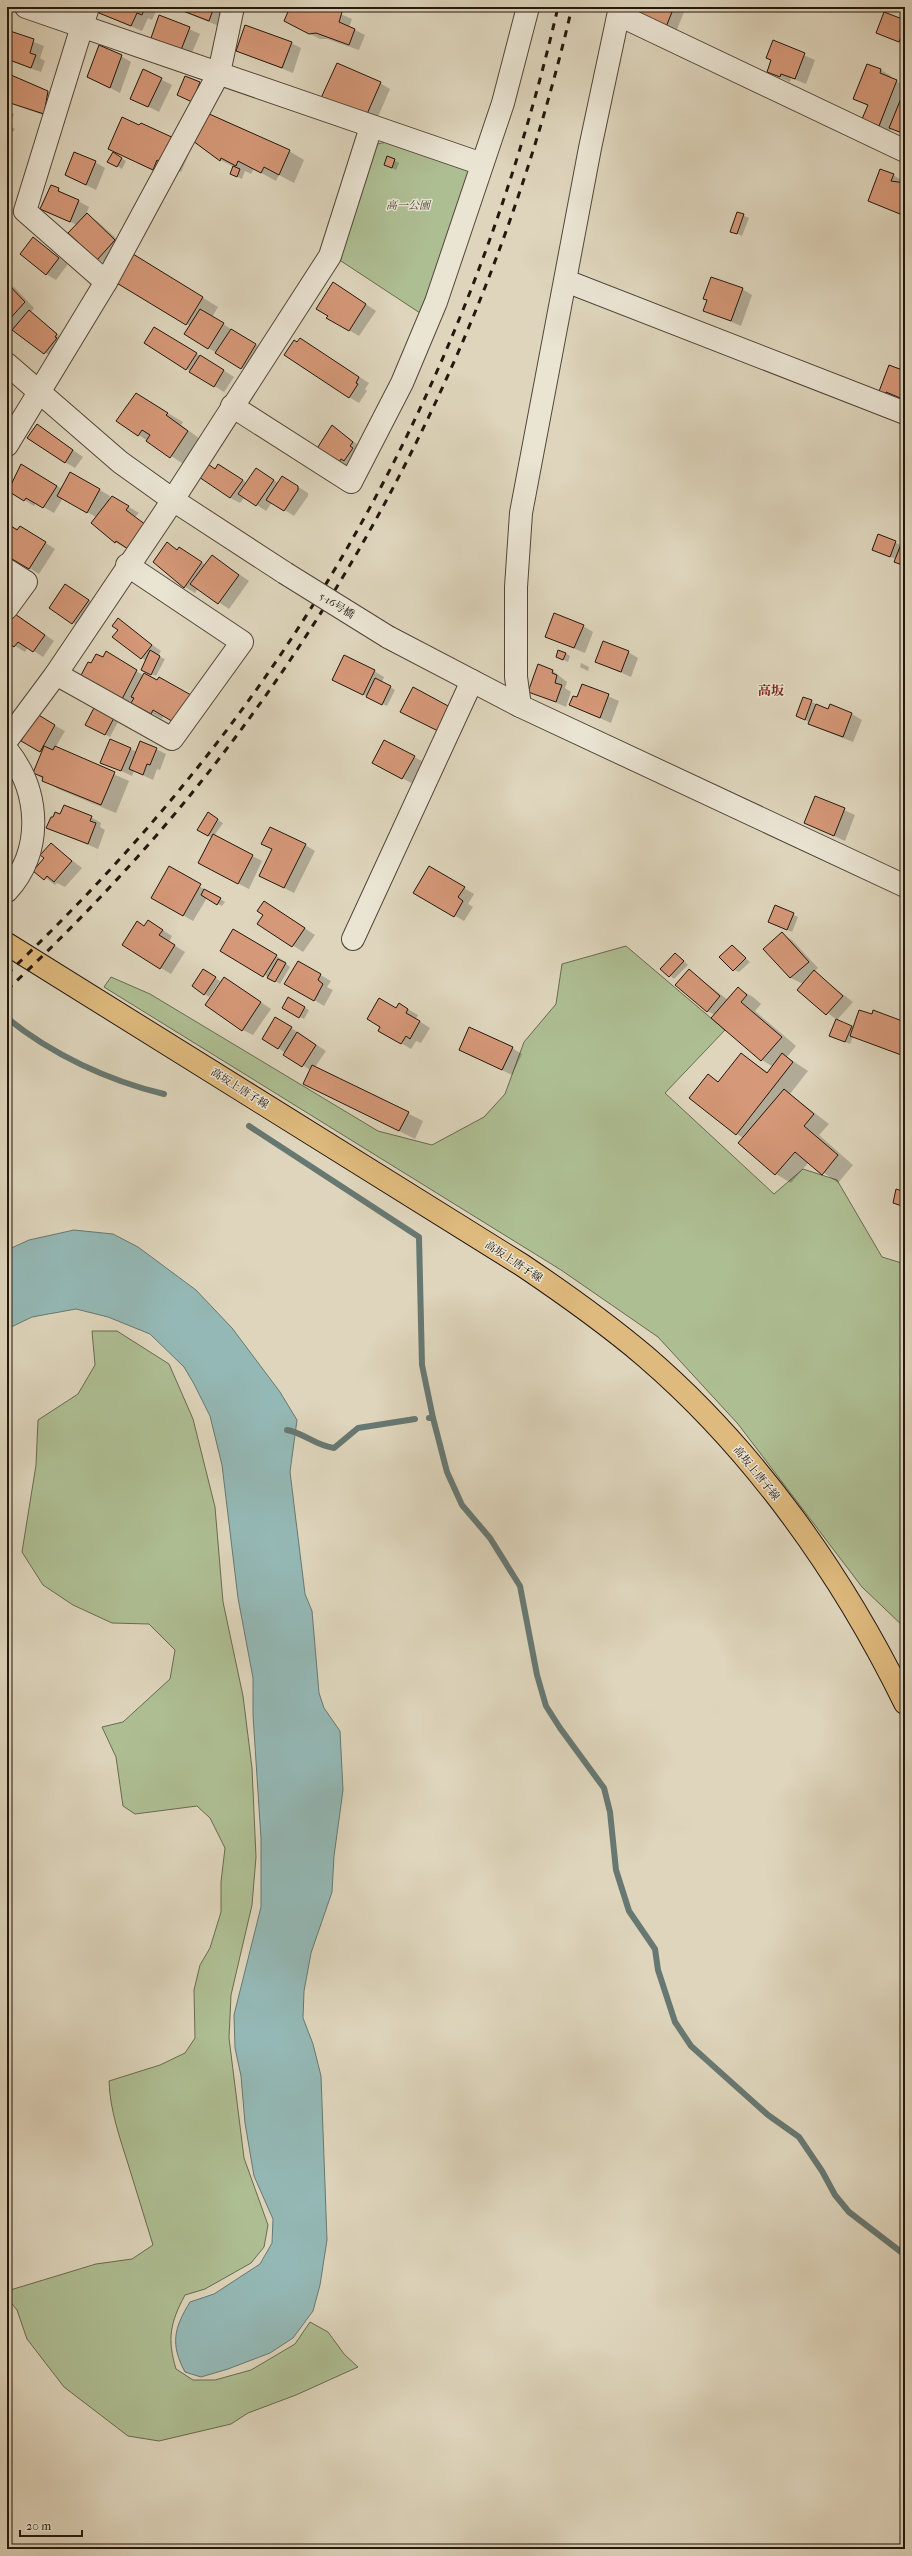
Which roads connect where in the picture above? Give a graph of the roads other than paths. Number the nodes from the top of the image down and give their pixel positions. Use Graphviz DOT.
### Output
graph roads {
  1 [pos="26,7"];
  2 [pos="232,7"];
  3 [pos="528,7"];
  4 [pos="620,11"];
  5 [pos="85,16"];
  6 [pos="219,73"];
  7 [pos="371,127"];
  8 [pos="905,151"];
  9 [pos="482,164"];
  10 [pos="566,281"];
  11 [pos="106,282"];
  12 [pos="7,364"];
  13 [pos="40,393"];
  14 [pos="232,406"];
  15 [pos="905,413"];
  16 [pos="7,445"];
  17 [pos="173,500"];
  18 [pos="127,566"];
  19 [pos="7,570"];
  20 [pos="7,608"];
  21 [pos="56,674"];
  22 [pos="472,681"];
  23 [pos="520,706"];
  24 [pos="7,740"];
  25 [pos="7,750"];
  26 [pos="905,886"];
  27 [pos="7,891"];
  28 [pos="353,939"];
  29 [pos="7,944"];
  30 [pos="905,1703"];
  1 -- 5 [label="street"];
  2 -- 6 [label="street"];
  3 -- 9 [label="street"];
  4 -- 8 [label="street"];
  4 -- 10 [label="street"];
  5 -- 6 [label="street"];
  5 -- 11 [label="street"];
  6 -- 7 [label="street"];
  6 -- 11 [label="street"];
  7 -- 9 [label="street"];
  7 -- 14 [label="street"];
  9 -- 14 [label="street"];
  10 -- 15 [label="street"];
  10 -- 23 [label="street"];
  11 -- 13 [label="street"];
  12 -- 13 [label="street, 5-16号橋"];
  13 -- 16 [label="street"];
  13 -- 17 [label="street, 5-16号橋"];
  14 -- 17 [label="street"];
  17 -- 18 [label="street"];
  17 -- 22 [label="street, 5-16号橋, bridge"];
  18 -- 21 [label="street"];
  18 -- 21 [label="street"];
  19 -- 20 [label="street"];
  21 -- 24 [label="street"];
  22 -- 23 [label="street, 5-16号橋"];
  22 -- 28 [label="street"];
  23 -- 26 [label="street, 5-16号橋"];
  25 -- 27 [label="street"];
  29 -- 30 [label="main road, 高坂上唐子線"];
}
